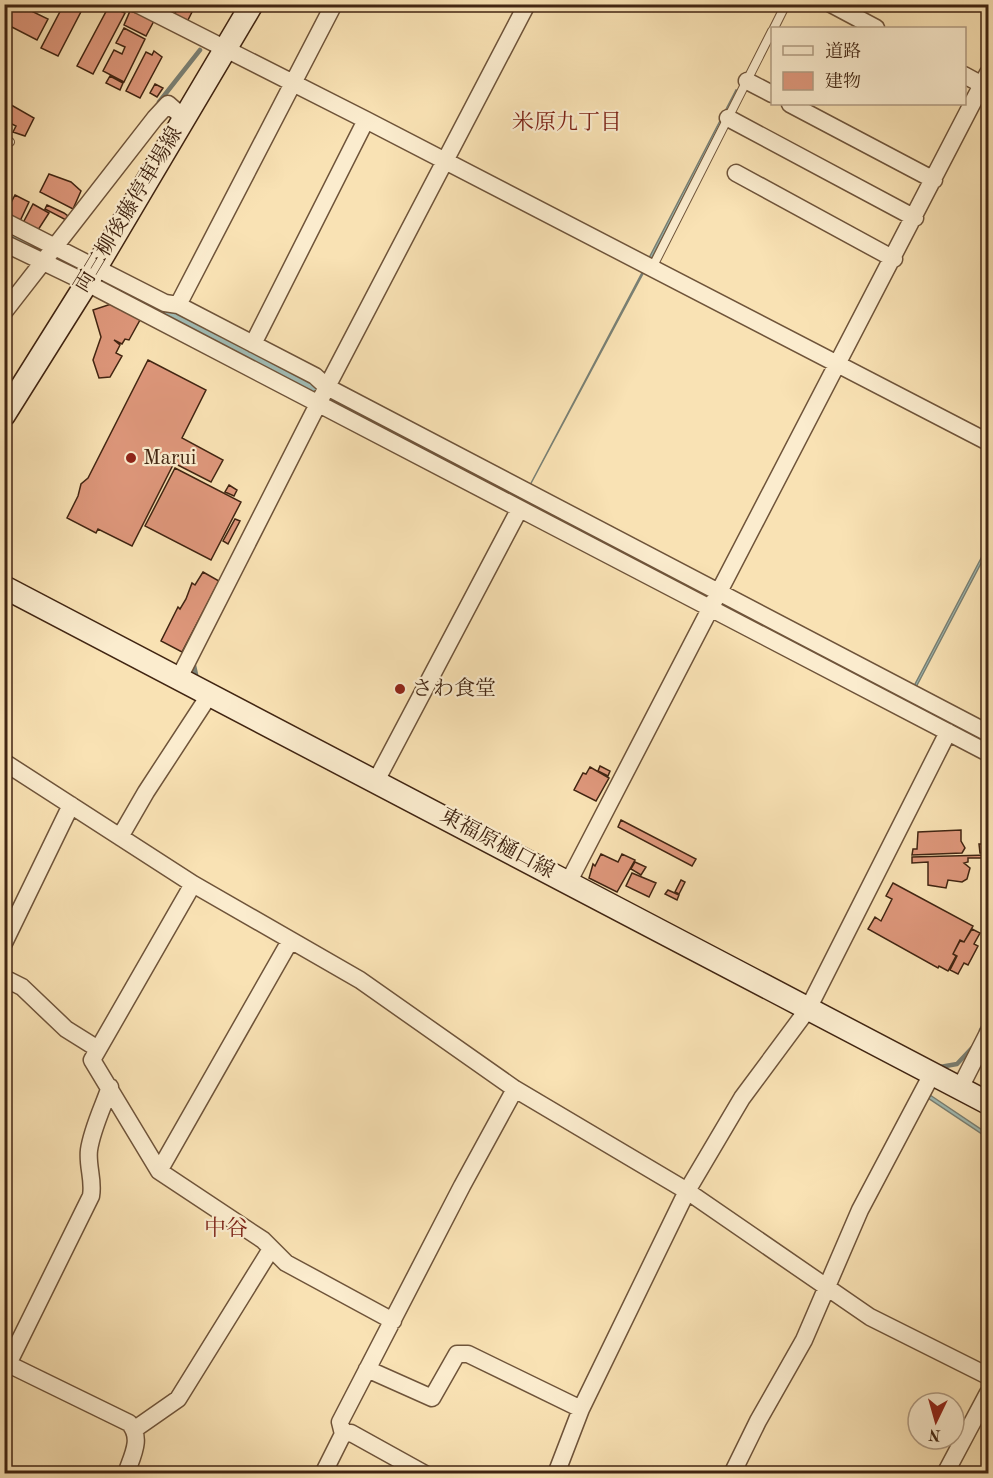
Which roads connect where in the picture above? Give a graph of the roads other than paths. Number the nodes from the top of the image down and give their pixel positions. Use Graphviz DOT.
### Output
graph roads {
  1 [pos="137,4"];
  2 [pos="252,4"];
  3 [pos="334,4"];
  4 [pos="527,4"];
  5 [pos="786,4"];
  6 [pos="831,4"];
  7 [pos="774,27"];
  8 [pos="874,27"];
  9 [pos="771,33"];
  10 [pos="226,48"];
  11 [pos="966,76"];
  12 [pos="747,81"];
  13 [pos="293,82"];
  14 [pos="986,82"];
  15 [pos="771,93"];
  16 [pos="792,105"];
  17 [pos="184,118"];
  18 [pos="728,118"];
  19 [pos="366,120"];
  20 [pos="445,161"];
  21 [pos="736,173"];
  22 [pos="934,180"];
  23 [pos="915,218"];
  24 [pos="4,221"];
  25 [pos="4,243"];
  26 [pos="48,254"];
  27 [pos="894,259"];
  28 [pos="652,268"];
  29 [pos="92,275"];
  30 [pos="178,305"];
  31 [pos="4,312"];
  32 [pos="253,344"];
  33 [pos="837,363"];
  34 [pos="327,387"];
  35 [pos="318,404"];
  36 [pos="4,415"];
  37 [pos="988,442"];
  38 [pos="519,510"];
  39 [pos="4,587"];
  40 [pos="713,600"];
  41 [pos="179,678"];
  42 [pos="210,694"];
  43 [pos="948,732"];
  44 [pos="988,733"];
  45 [pos="988,753"];
  46 [pos="5,762"];
  47 [pos="376,781"];
  48 [pos="71,805"];
  49 [pos="120,837"];
  50 [pos="569,881"];
  51 [pos="193,884"];
  52 [pos="290,941"];
  53 [pos="4,943"];
  54 [pos="4,978"];
  55 [pos="808,1009"];
  56 [pos="988,1033"];
  57 [pos="98,1049"];
  58 [pos="932,1074"];
  59 [pos="110,1087"];
  60 [pos="960,1088"];
  61 [pos="515,1089"];
  62 [pos="988,1103"];
  63 [pos="159,1171"];
  64 [pos="687,1191"];
  65 [pos="271,1250"];
  66 [pos="826,1286"];
  67 [pos="393,1321"];
  68 [pos="6,1363"];
  69 [pos="367,1369"];
  70 [pos="988,1376"];
  71 [pos="988,1393"];
  72 [pos="581,1408"];
  73 [pos="135,1430"];
  74 [pos="343,1434"];
  75 [pos="126,1473"];
  76 [pos="323,1473"];
  77 [pos="425,1473"];
  78 [pos="556,1473"];
  79 [pos="732,1473"];
  80 [pos="945,1473"];
  1 -- 10 [label="street"];
  2 -- 10 [label="main road, 両三柳後藤停車場線"];
  3 -- 13 [label="street"];
  4 -- 20 [label="street"];
  5 -- 7 [label="lane"];
  6 -- 8 [label="street"];
  9 -- 12 [label="lane"];
  10 -- 13 [label="street"];
  10 -- 17 [label="main road, 両三柳後藤停車場線"];
  11 -- 14 [label="street"];
  12 -- 15 [label="street"];
  12 -- 18 [label="lane"];
  13 -- 19 [label="street"];
  13 -- 30 [label="street"];
  14 -- 22 [label="street"];
  16 -- 22 [label="street"];
  17 -- 26 [label="street"];
  17 -- 29 [label="main road, 両三柳後藤停車場線"];
  18 -- 23 [label="street"];
  18 -- 28 [label="lane"];
  19 -- 20 [label="street"];
  19 -- 32 [label="street"];
  20 -- 28 [label="street"];
  20 -- 34 [label="street"];
  21 -- 27 [label="street"];
  22 -- 23 [label="street"];
  23 -- 27 [label="street"];
  24 -- 26 [label="street"];
  25 -- 26 [label="street"];
  26 -- 29 [label="street"];
  26 -- 31 [label="street"];
  27 -- 33 [label="street"];
  28 -- 33 [label="street"];
  29 -- 30 [label="street"];
  29 -- 35 [label="street"];
  29 -- 36 [label="main road, 両三柳後藤停車場線"];
  30 -- 32 [label="street"];
  32 -- 34 [label="street"];
  33 -- 37 [label="street"];
  33 -- 40 [label="street"];
  34 -- 35 [label="street"];
  34 -- 40 [label="street"];
  35 -- 38 [label="street"];
  35 -- 41 [label="street"];
  38 -- 40 [label="street"];
  38 -- 47 [label="street"];
  39 -- 41 [label="main road, 東福原樋口線"];
  40 -- 43 [label="street"];
  40 -- 44 [label="street"];
  40 -- 50 [label="street"];
  41 -- 42 [label="main road, 東福原樋口線"];
  42 -- 47 [label="main road, 東福原樋口線"];
  42 -- 49 [label="street"];
  43 -- 45 [label="street"];
  43 -- 55 [label="street"];
  46 -- 48 [label="street"];
  47 -- 50 [label="main road, 東福原樋口線"];
  48 -- 49 [label="street"];
  48 -- 53 [label="street"];
  49 -- 51 [label="street"];
  50 -- 55 [label="main road, 東福原樋口線"];
  51 -- 52 [label="street"];
  51 -- 57 [label="street"];
  52 -- 61 [label="street"];
  52 -- 63 [label="street"];
  54 -- 57 [label="street"];
  55 -- 58 [label="main road, 東福原樋口線"];
  55 -- 64 [label="street"];
  56 -- 60 [label="street"];
  57 -- 59 [label="street"];
  58 -- 60 [label="main road, 東福原樋口線"];
  58 -- 66 [label="street"];
  59 -- 63 [label="street"];
  59 -- 68 [label="street"];
  60 -- 62 [label="main road, 東福原樋口線"];
  61 -- 64 [label="street"];
  61 -- 67 [label="street"];
  63 -- 65 [label="street"];
  64 -- 66 [label="street"];
  64 -- 72 [label="street"];
  65 -- 67 [label="street"];
  65 -- 73 [label="street"];
  66 -- 70 [label="street"];
  66 -- 79 [label="street"];
  67 -- 69 [label="street"];
  68 -- 73 [label="street"];
  69 -- 72 [label="street"];
  69 -- 74 [label="street"];
  71 -- 80 [label="street"];
  72 -- 78 [label="street"];
  73 -- 75 [label="street"];
  74 -- 76 [label="street"];
  74 -- 77 [label="street"];
}
